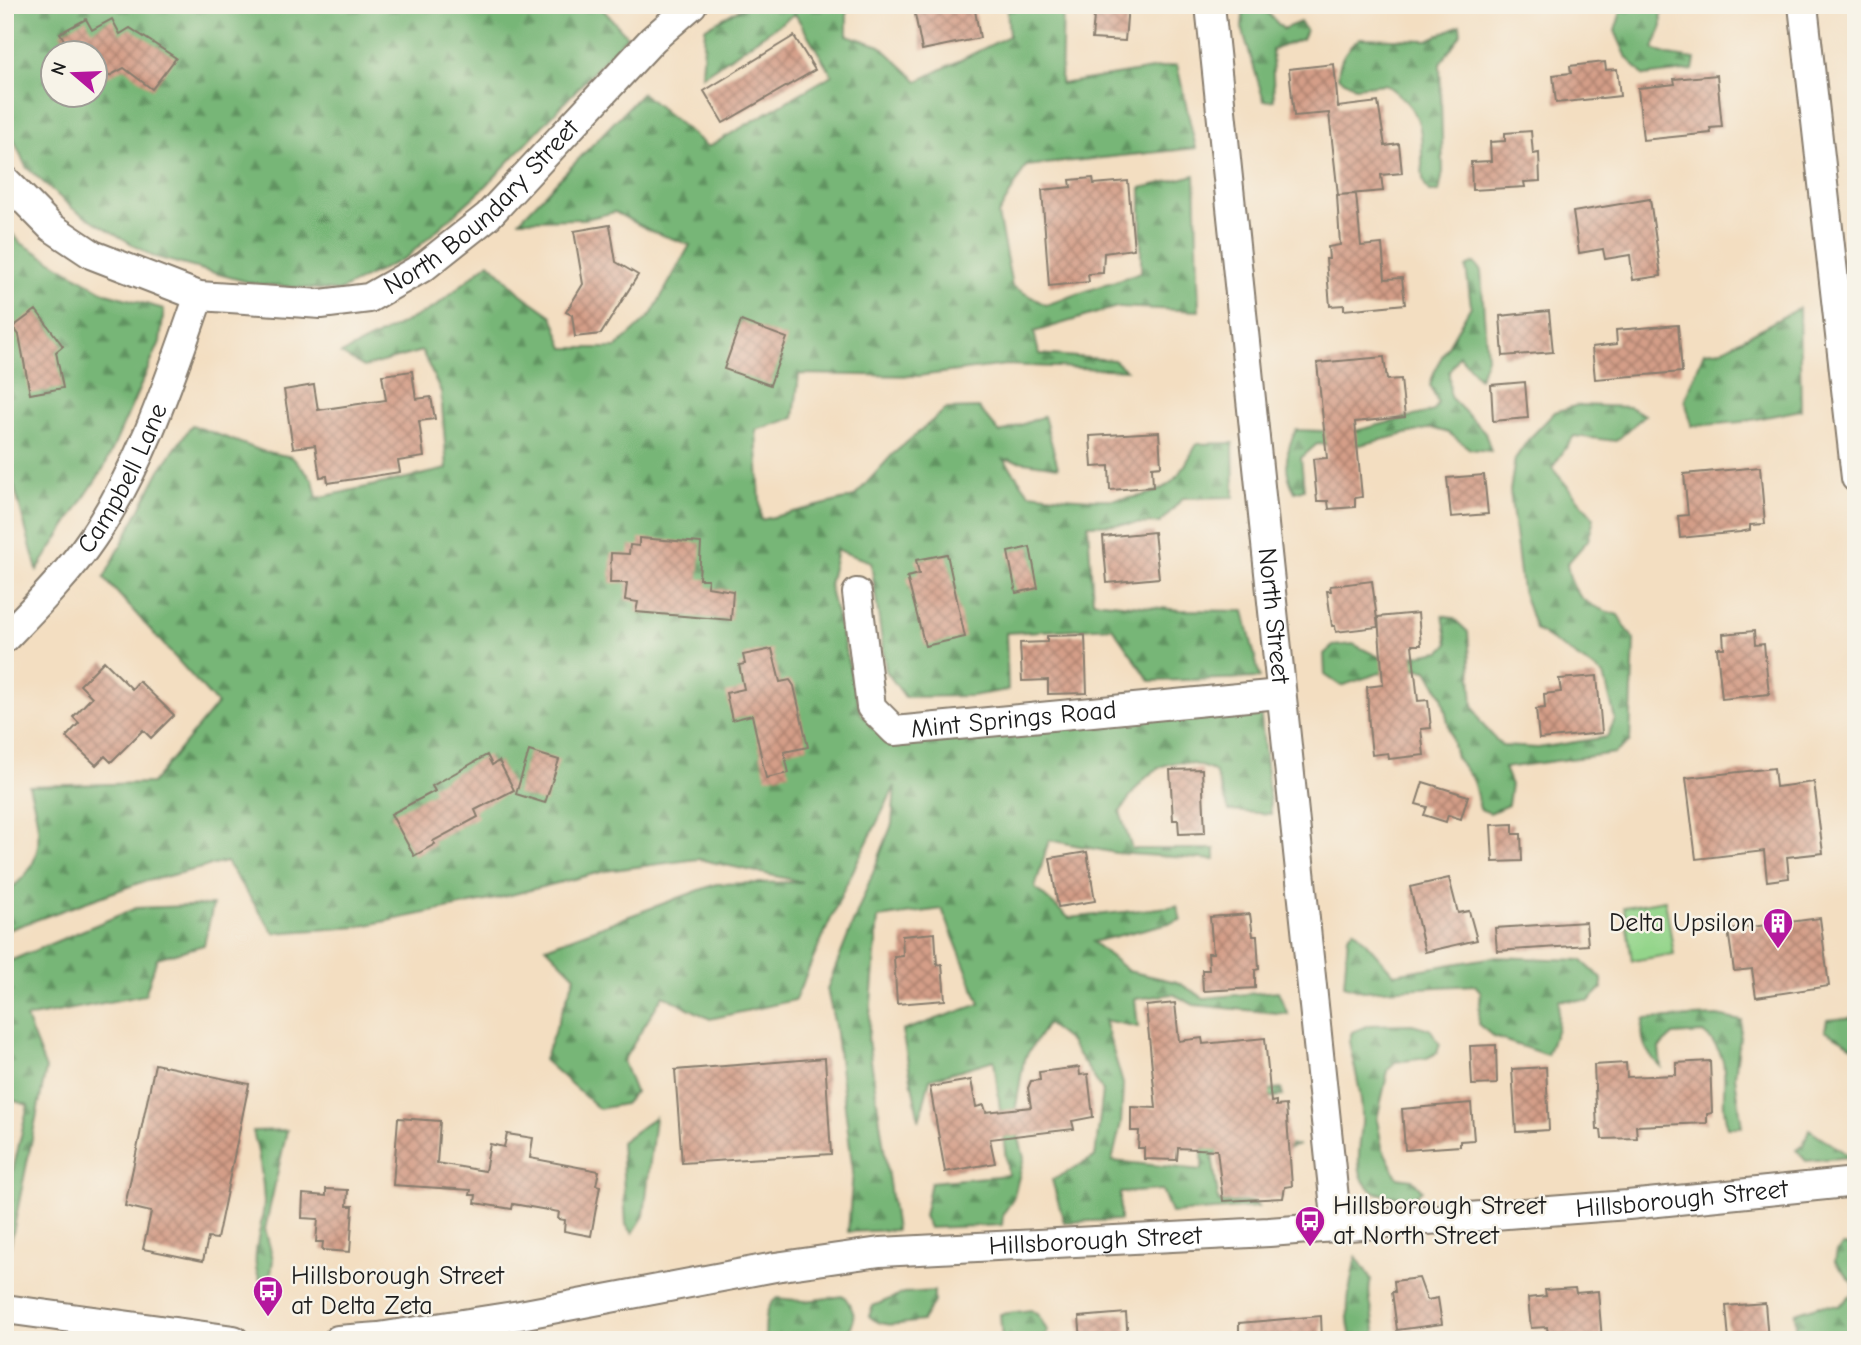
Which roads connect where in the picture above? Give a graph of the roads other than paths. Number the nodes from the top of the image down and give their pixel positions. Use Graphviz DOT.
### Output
graph roads {
  1 [pos="692,5"];
  2 [pos="1209,5"];
  3 [pos="1803,5"];
  4 [pos="5,180"];
  5 [pos="199,296"];
  6 [pos="1856,478"];
  7 [pos="857,593"];
  8 [pos="5,638"];
  9 [pos="1280,694"];
  10 [pos="1856,1182"];
  11 [pos="1337,1227"];
  12 [pos="5,1309"];
  13 [pos="234,1340"];
  14 [pos="338,1340"];
  1 -- 5 [label="street, North Boundary Street"];
  2 -- 9 [label="street, North Street"];
  3 -- 6 [label="street"];
  4 -- 5 [label="street, North Boundary Street"];
  5 -- 8 [label="street, Campbell Lane"];
  7 -- 9 [label="street, Mint Springs Road"];
  9 -- 11 [label="street, North Street"];
  10 -- 11 [label="street, Hillsborough Street"];
  11 -- 14 [label="street, Hillsborough Street"];
  12 -- 13 [label="street"];
}
